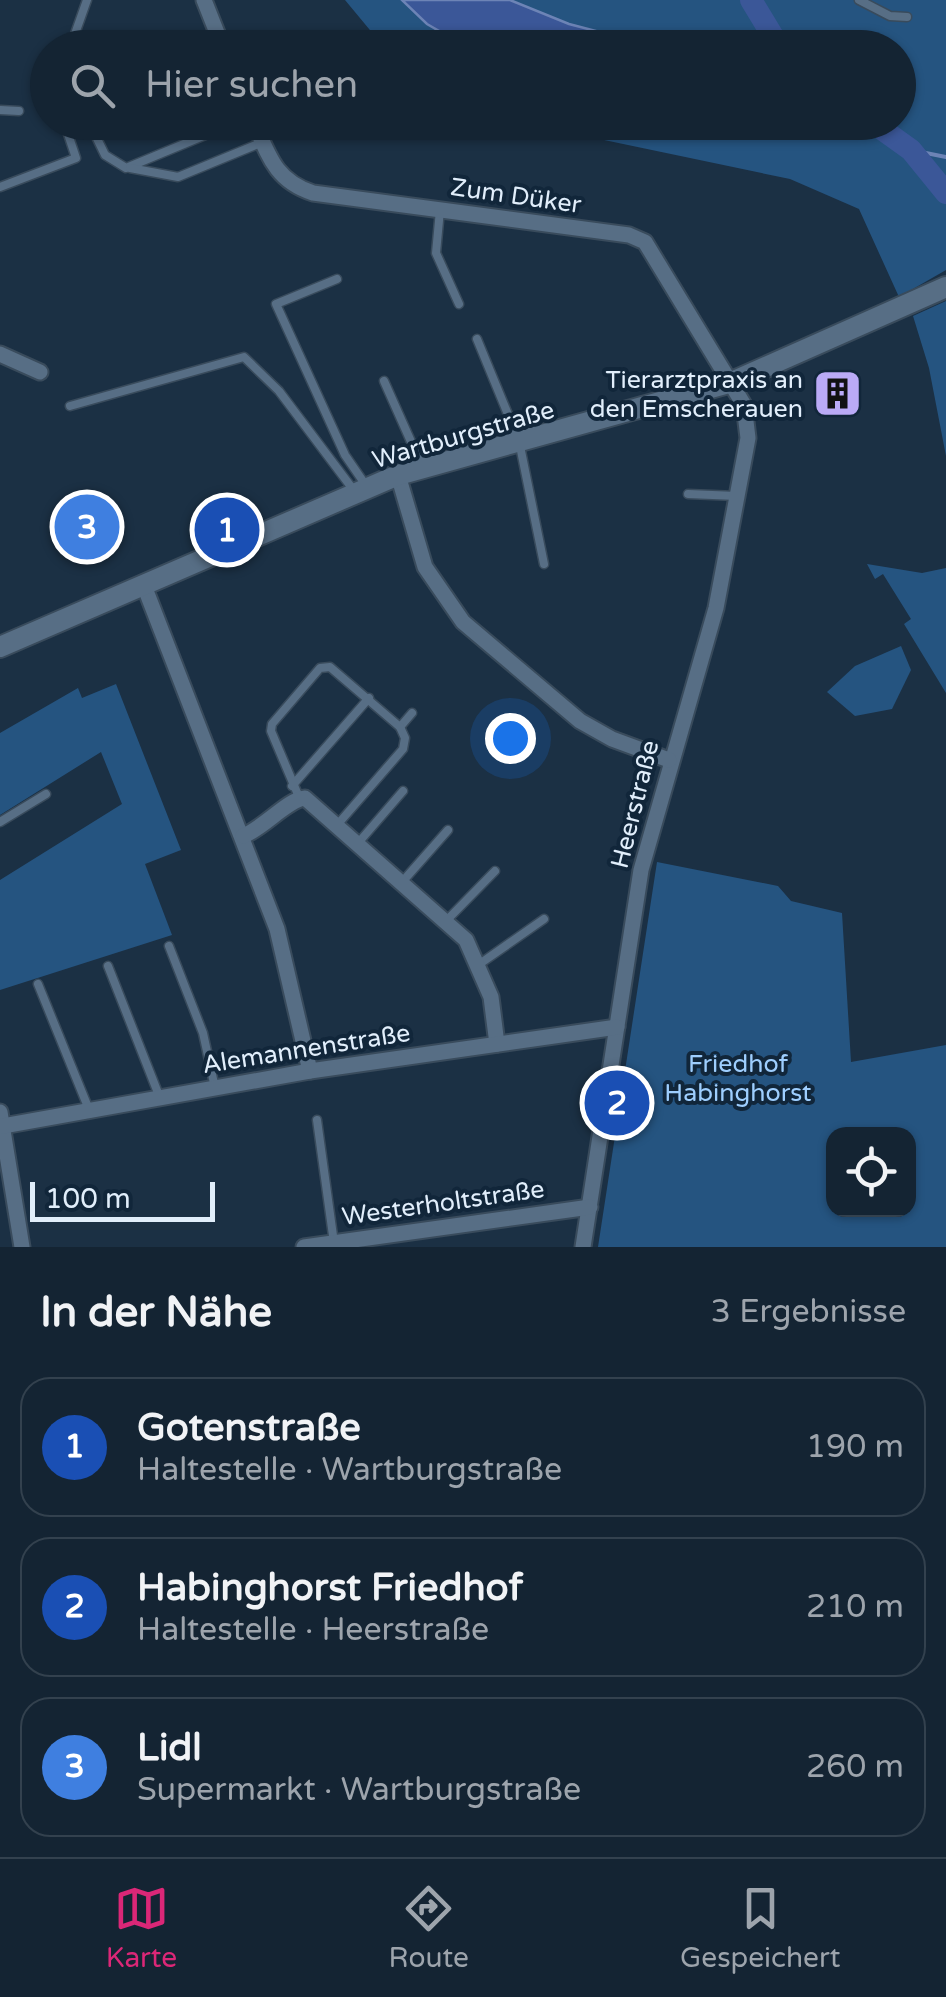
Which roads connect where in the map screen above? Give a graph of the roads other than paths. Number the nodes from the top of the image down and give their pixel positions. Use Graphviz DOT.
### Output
graph roads {
  1 [pos="88,0"];
  2 [pos="204,0"];
  3 [pos="858,0"];
  4 [pos="907,16"];
  5 [pos="77,30"];
  6 [pos="216,30"];
  7 [pos="0,110"];
  8 [pos="19,111"];
  9 [pos="70,140"];
  10 [pos="98,140"];
  11 [pos="194,140"];
  12 [pos="263,142"];
  13 [pos="126,168"];
  14 [pos="0,187"];
  15 [pos="440,210"];
  16 [pos="337,279"];
  17 [pos="946,287"];
  18 [pos="458,304"];
  19 [pos="477,339"];
  20 [pos="0,354"];
  21 [pos="40,372"];
  22 [pos="384,382"];
  23 [pos="732,382"];
  24 [pos="70,406"];
  25 [pos="520,441"];
  26 [pos="422,467"];
  27 [pos="398,475"];
  28 [pos="361,490"];
  29 [pos="688,494"];
  30 [pos="738,496"];
  31 [pos="544,564"];
  32 [pos="143,583"];
  33 [pos="0,647"];
  34 [pos="370,698"];
  35 [pos="412,712"];
  36 [pos="400,727"];
  37 [pos="669,760"];
  38 [pos="403,791"];
  39 [pos="296,792"];
  40 [pos="46,794"];
  41 [pos="0,822"];
  42 [pos="338,824"];
  43 [pos="448,830"];
  44 [pos="242,836"];
  45 [pos="359,842"];
  46 [pos="495,871"];
  47 [pos="404,880"];
  48 [pos="448,919"];
  49 [pos="544,919"];
  50 [pos="169,946"];
  51 [pos="480,964"];
  52 [pos="108,966"];
  53 [pos="38,984"];
  54 [pos="617,1027"];
  55 [pos="497,1044"];
  56 [pos="310,1071"];
  57 [pos="215,1088"];
  58 [pos="160,1098"];
  59 [pos="90,1112"];
  60 [pos="2,1119"];
  61 [pos="317,1120"];
  62 [pos="4,1157"];
  63 [pos="590,1206"];
  64 [pos="334,1243"];
  65 [pos="22,1247"];
  66 [pos="304,1247"];
  67 [pos="583,1247"];
  1 -- 5 [label="lane"];
  2 -- 6 [label="street"];
  3 -- 4 [label="lane"];
  7 -- 8 [label="lane"];
  9 -- 14 [label="lane"];
  10 -- 13 [label="lane"];
  11 -- 13 [label="lane"];
  12 -- 13 [label="lane"];
  12 -- 15 [label="street, Zum Düker"];
  15 -- 18 [label="lane"];
  15 -- 23 [label="street, Zum Düker"];
  16 -- 28 [label="lane"];
  17 -- 23 [label="main road, Wartburgstraße"];
  19 -- 25 [label="lane"];
  20 -- 21 [label="street"];
  22 -- 26 [label="lane"];
  23 -- 25 [label="main road, Wartburgstraße"];
  23 -- 30 [label="street, Heerstraße"];
  24 -- 28 [label="lane"];
  25 -- 26 [label="main road, Wartburgstraße"];
  25 -- 31 [label="lane"];
  26 -- 27 [label="main road, Wartburgstraße"];
  27 -- 28 [label="main road, Wartburgstraße"];
  27 -- 37 [label="street"];
  28 -- 32 [label="main road, Wartburgstraße"];
  29 -- 30 [label="lane"];
  30 -- 37 [label="street, Heerstraße"];
  32 -- 33 [label="main road, Wartburgstraße"];
  32 -- 44 [label="street"];
  34 -- 36 [label="lane"];
  34 -- 39 [label="lane"];
  34 -- 39 [label="lane"];
  35 -- 36 [label="lane"];
  36 -- 42 [label="lane"];
  37 -- 54 [label="street, Heerstraße"];
  38 -- 45 [label="lane"];
  39 -- 42 [label="street"];
  39 -- 44 [label="street"];
  40 -- 41 [label="lane"];
  42 -- 45 [label="street"];
  43 -- 47 [label="lane"];
  44 -- 56 [label="street"];
  45 -- 47 [label="street"];
  46 -- 48 [label="lane"];
  47 -- 48 [label="street"];
  48 -- 51 [label="street"];
  49 -- 51 [label="lane"];
  50 -- 57 [label="lane"];
  51 -- 55 [label="street"];
  52 -- 58 [label="lane"];
  53 -- 59 [label="lane"];
  54 -- 55 [label="street, Alemannenstraße"];
  54 -- 63 [label="street, Heerstraße"];
  55 -- 56 [label="street, Alemannenstraße"];
  56 -- 57 [label="street, Alemannenstraße"];
  57 -- 58 [label="street, Alemannenstraße"];
  58 -- 59 [label="street, Alemannenstraße"];
  59 -- 60 [label="street, Alemannenstraße"];
  60 -- 62 [label="street"];
  61 -- 64 [label="lane"];
  62 -- 65 [label="street"];
  63 -- 64 [label="street, Westerholtstraße"];
  63 -- 67 [label="street, Heerstraße"];
  64 -- 66 [label="street, Westerholtstraße"];
}
